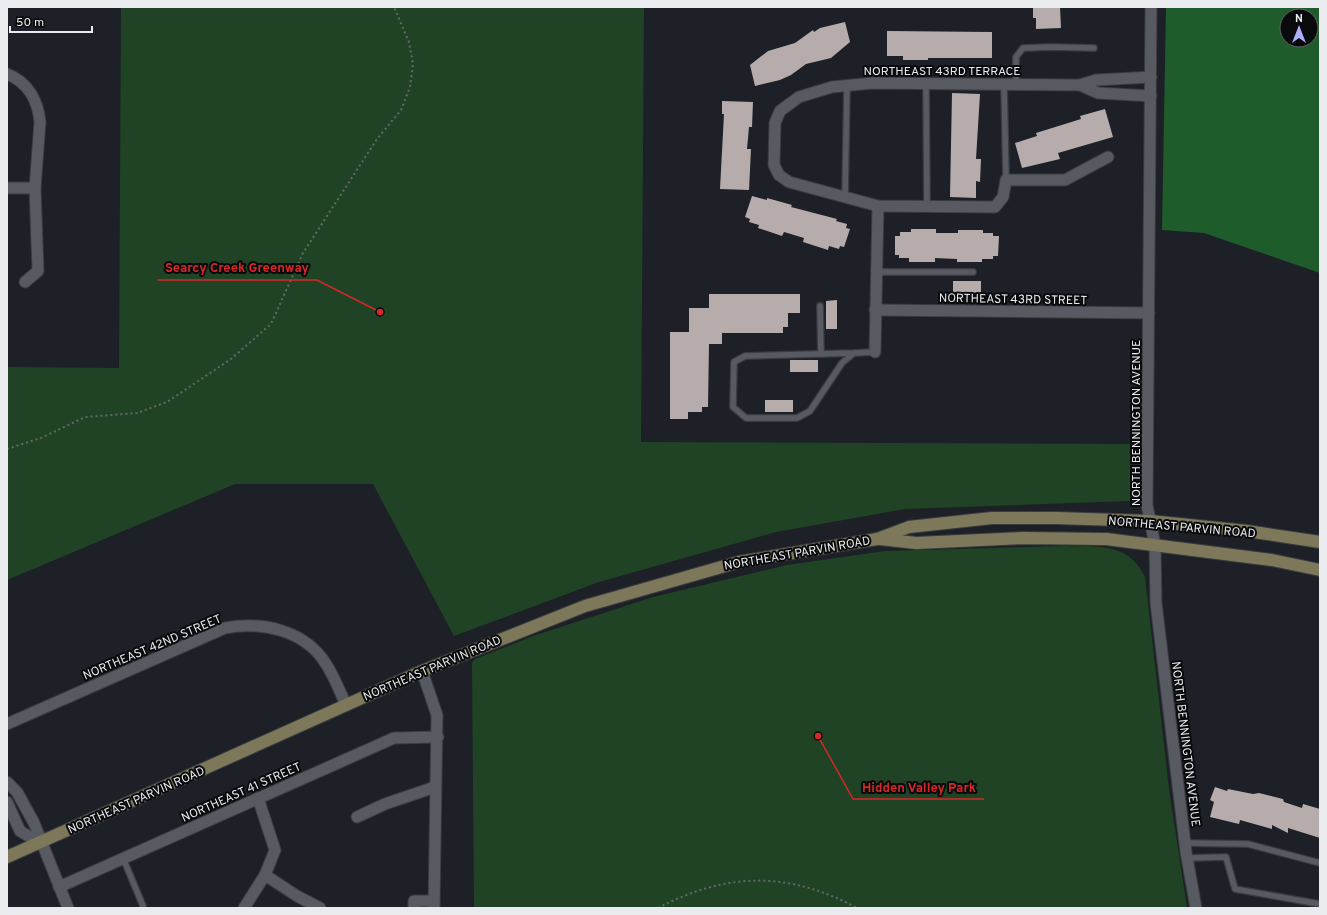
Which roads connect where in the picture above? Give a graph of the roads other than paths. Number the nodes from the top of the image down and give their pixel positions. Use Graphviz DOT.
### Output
graph roads {
  1 [pos="1151,7"];
  2 [pos="1094,48"];
  3 [pos="7,74"];
  4 [pos="1151,77"];
  5 [pos="926,83"];
  6 [pos="1004,84"];
  7 [pos="1016,84"];
  8 [pos="847,85"];
  9 [pos="1080,85"];
  10 [pos="1151,96"];
  11 [pos="1108,157"];
  12 [pos="1006,180"];
  13 [pos="7,188"];
  14 [pos="35,188"];
  15 [pos="845,197"];
  16 [pos="878,206"];
  17 [pos="927,207"];
  18 [pos="876,272"];
  19 [pos="973,272"];
  20 [pos="25,282"];
  21 [pos="820,306"];
  22 [pos="875,310"];
  23 [pos="1149,313"];
  24 [pos="874,352"];
  25 [pos="854,353"];
  26 [pos="821,354"];
  27 [pos="1150,521"];
  28 [pos="877,538"];
  29 [pos="1320,542"];
  30 [pos="1155,546"];
  31 [pos="1320,570"];
  32 [pos="422,671"];
  33 [pos="346,705"];
  34 [pos="7,724"];
  35 [pos="438,737"];
  36 [pos="7,784"];
  37 [pos="436,786"];
  38 [pos="258,798"];
  39 [pos="7,802"];
  40 [pos="357,817"];
  41 [pos="40,843"];
  42 [pos="1185,843"];
  43 [pos="7,857"];
  44 [pos="123,858"];
  45 [pos="1187,858"];
  46 [pos="1320,862"];
  47 [pos="265,875"];
  48 [pos="59,887"];
  49 [pos="434,904"];
  50 [pos="1320,904"];
  51 [pos="143,906"];
  52 [pos="68,908"];
  53 [pos="244,908"];
  54 [pos="320,908"];
  55 [pos="414,908"];
  56 [pos="1196,908"];
  1 -- 4 [label="street, NORTH BENNINGTON AVENUE"];
  2 -- 7 [label="lane"];
  3 -- 14 [label="street"];
  4 -- 9 [label="street, NORTHEAST 43RD TERRACE"];
  4 -- 10 [label="street, NORTH BENNINGTON AVENUE"];
  5 -- 6 [label="street, NORTHEAST 43RD TERRACE"];
  5 -- 8 [label="street, NORTHEAST 43RD TERRACE"];
  5 -- 17 [label="lane"];
  6 -- 7 [label="street, NORTHEAST 43RD TERRACE"];
  6 -- 12 [label="lane"];
  7 -- 9 [label="street, NORTHEAST 43RD TERRACE"];
  8 -- 15 [label="lane"];
  8 -- 15 [label="street, NORTHEAST 43RD TERRACE"];
  9 -- 10 [label="street, NORTHEAST 43RD TERRACE"];
  10 -- 23 [label="street, NORTH BENNINGTON AVENUE"];
  11 -- 12 [label="street"];
  12 -- 17 [label="street, NORTHEAST 43RD TERRACE"];
  13 -- 14 [label="street"];
  14 -- 20 [label="street"];
  15 -- 16 [label="street, NORTHEAST 43RD TERRACE"];
  16 -- 17 [label="street, NORTHEAST 43RD TERRACE"];
  16 -- 18 [label="street"];
  18 -- 19 [label="lane"];
  18 -- 22 [label="street"];
  21 -- 26 [label="lane"];
  22 -- 23 [label="street, NORTHEAST 43RD STREET"];
  22 -- 24 [label="street"];
  23 -- 27 [label="street, NORTH BENNINGTON AVENUE"];
  24 -- 25 [label="lane"];
  25 -- 26 [label="lane"];
  25 -- 26 [label="lane"];
  27 -- 28 [label="main road, NORTHEAST PARVIN ROAD"];
  27 -- 29 [label="main road, NORTHEAST PARVIN ROAD"];
  27 -- 30 [label="street, NORTH BENNINGTON AVENUE"];
  28 -- 30 [label="main road, NORTHEAST PARVIN ROAD"];
  28 -- 32 [label="main road, NORTHEAST PARVIN ROAD"];
  30 -- 31 [label="main road, NORTHEAST PARVIN ROAD"];
  30 -- 42 [label="street, NORTH BENNINGTON AVENUE"];
  32 -- 33 [label="main road, NORTHEAST PARVIN ROAD"];
  32 -- 35 [label="street"];
  33 -- 34 [label="street, NORTHEAST 42ND STREET"];
  33 -- 41 [label="main road, NORTHEAST PARVIN ROAD"];
  35 -- 37 [label="street"];
  35 -- 38 [label="street, NORTHEAST 41 STREET"];
  36 -- 41 [label="street"];
  37 -- 40 [label="street"];
  37 -- 49 [label="street"];
  38 -- 44 [label="street, NORTHEAST 41 STREET"];
  38 -- 47 [label="street"];
  39 -- 41 [label="street"];
  41 -- 43 [label="main road, NORTHEAST PARVIN ROAD"];
  41 -- 48 [label="street"];
  42 -- 45 [label="street, NORTH BENNINGTON AVENUE"];
  42 -- 46 [label="lane"];
  44 -- 48 [label="street, NORTHEAST 41 STREET"];
  44 -- 51 [label="lane"];
  45 -- 50 [label="lane"];
  45 -- 56 [label="street, NORTH BENNINGTON AVENUE"];
  47 -- 53 [label="street"];
  47 -- 54 [label="street"];
  48 -- 52 [label="street"];
  49 -- 55 [label="street"];
}
